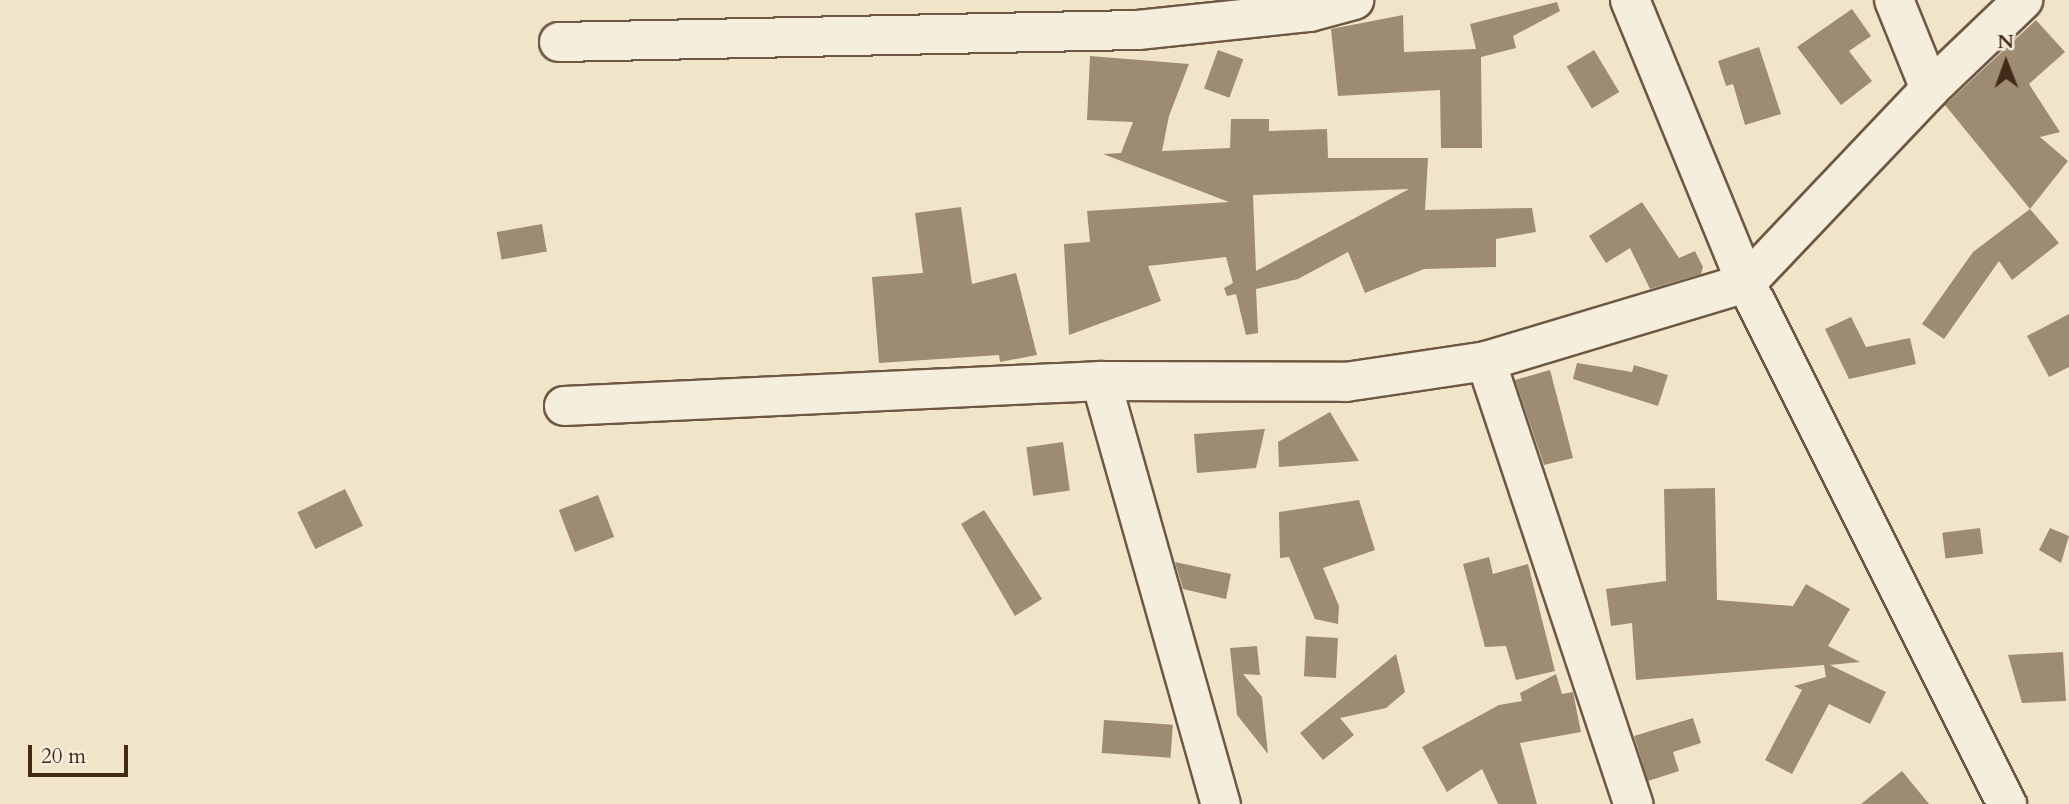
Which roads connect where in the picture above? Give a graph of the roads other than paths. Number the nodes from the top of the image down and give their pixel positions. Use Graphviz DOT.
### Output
graph roads {
  1 [pos="1354,0"];
  2 [pos="1630,0"];
  3 [pos="1894,0"];
  4 [pos="2022,0"];
  5 [pos="559,42"];
  6 [pos="1930,89"];
  7 [pos="1746,283"];
  8 [pos="1486,361"];
  9 [pos="1101,381"];
  10 [pos="564,406"];
  11 [pos="1221,804"];
  12 [pos="1633,804"];
  13 [pos="2007,804"];
  1 -- 5 [label="street"];
  2 -- 7 [label="street"];
  3 -- 6 [label="street"];
  4 -- 6 [label="street"];
  6 -- 7 [label="street"];
  7 -- 8 [label="street"];
  7 -- 13 [label="street"];
  8 -- 9 [label="street"];
  8 -- 12 [label="street"];
  9 -- 10 [label="street"];
  9 -- 11 [label="street"];
}
